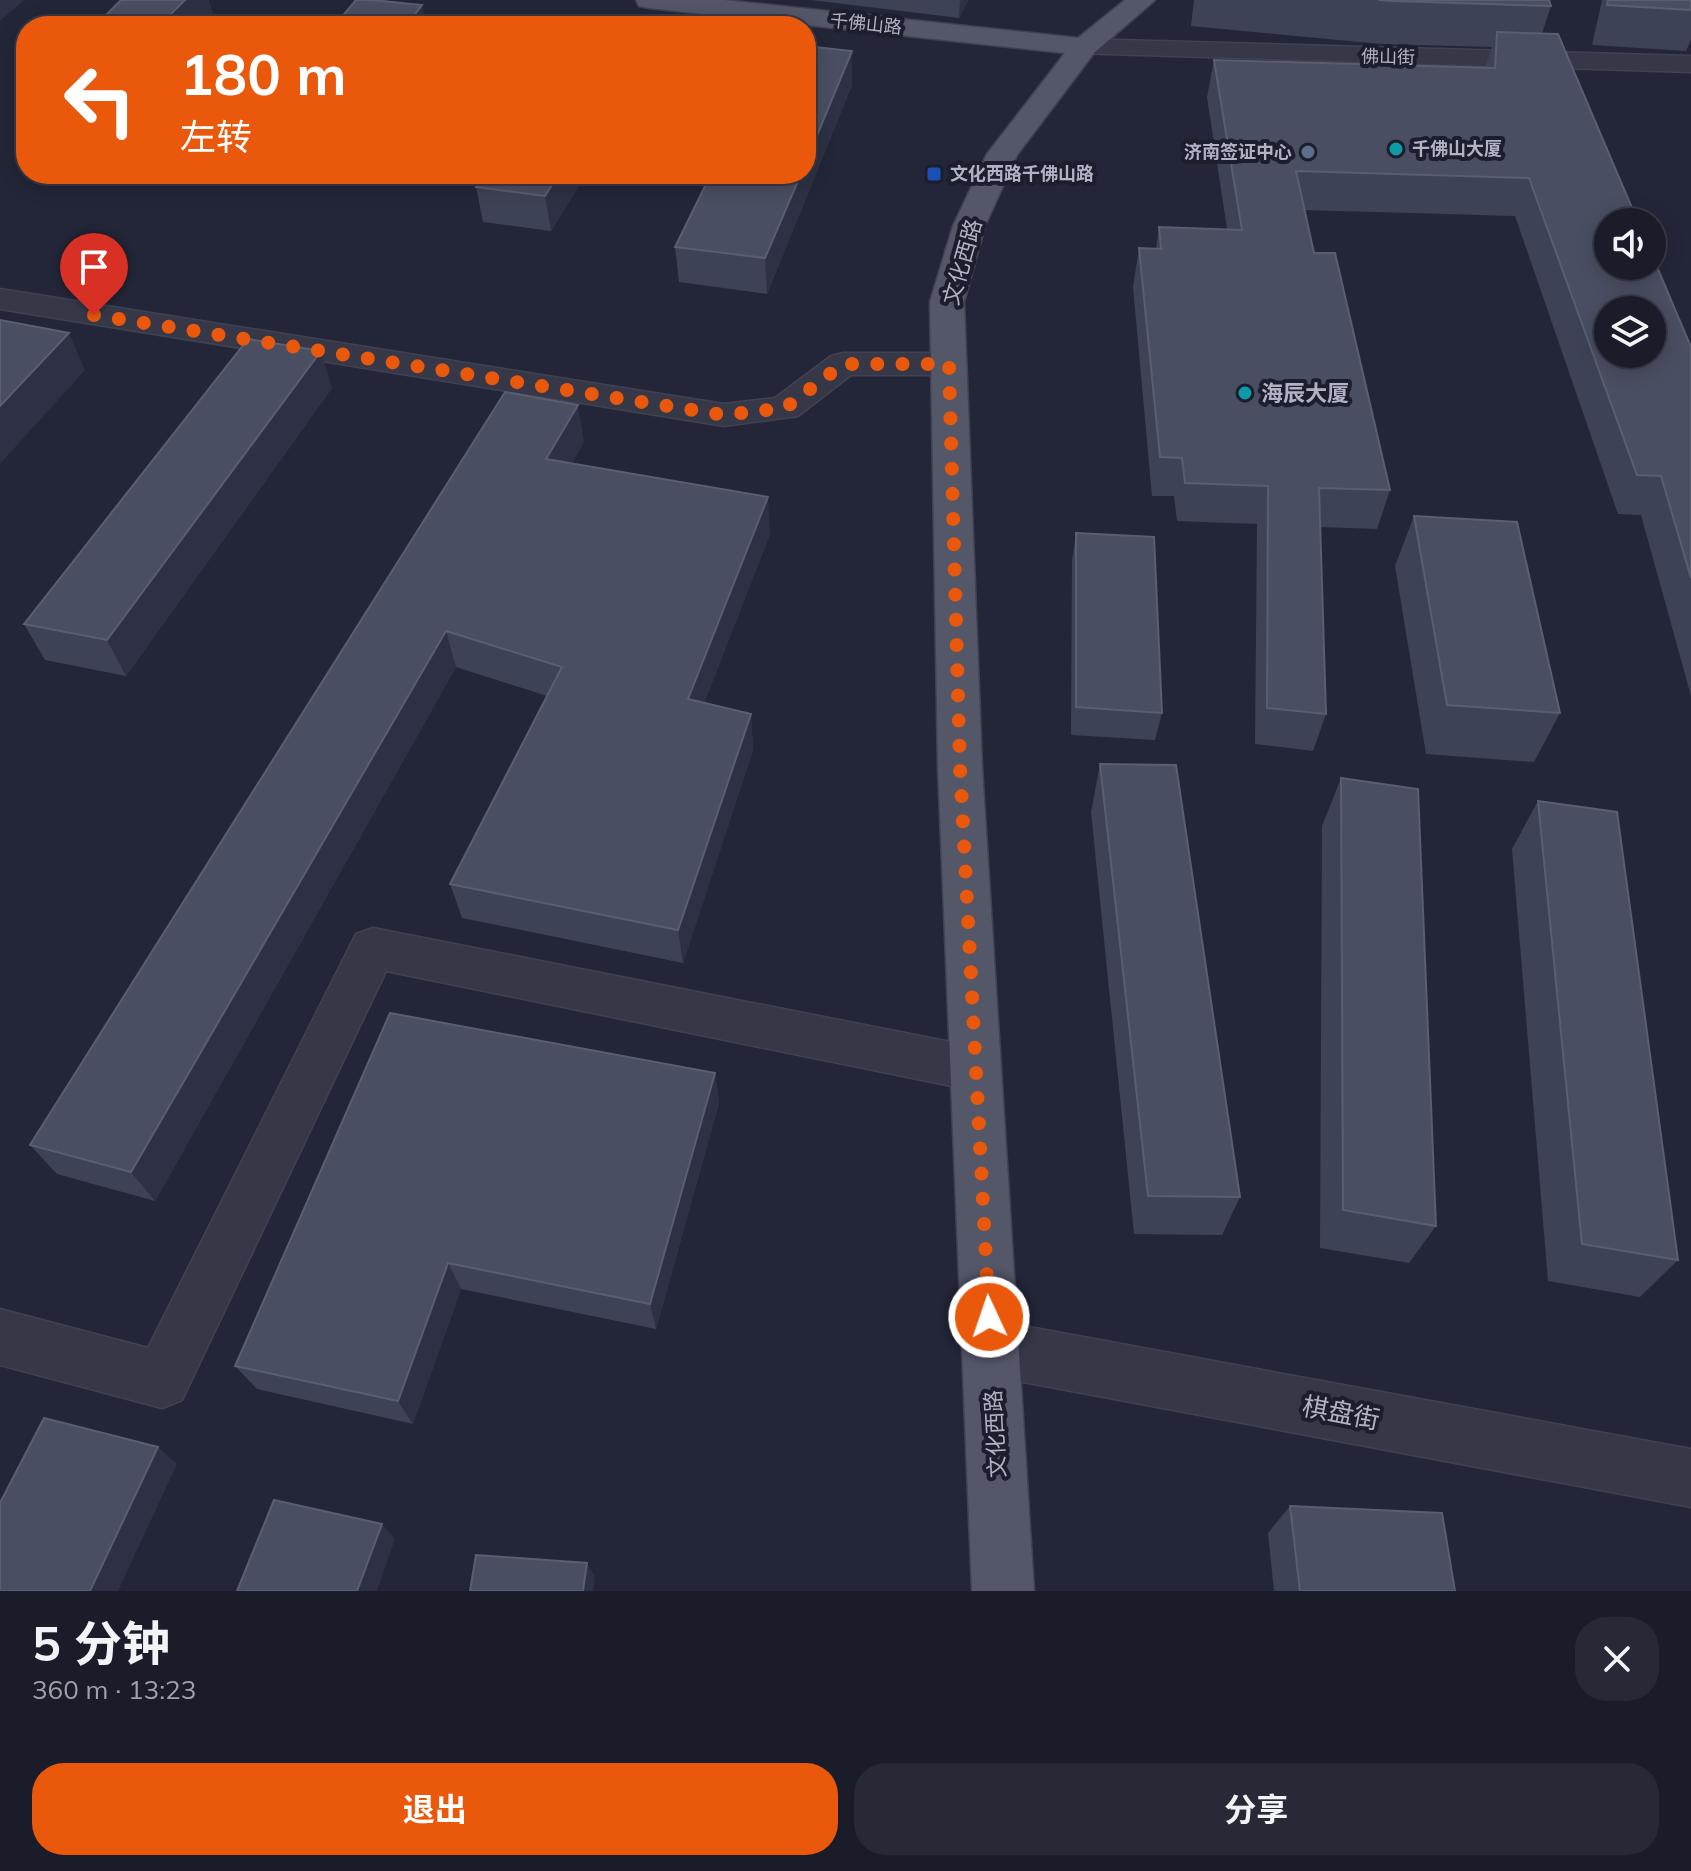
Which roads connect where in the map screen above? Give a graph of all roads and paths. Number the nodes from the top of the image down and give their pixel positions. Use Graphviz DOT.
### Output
graph roads {
  1 [pos="649,0"];
  2 [pos="1142,0"];
  3 [pos="797,16"];
  4 [pos="816,18"];
  5 [pos="1084,47"];
  6 [pos="1691,64"];
  7 [pos="0,299"];
  8 [pos="949,364"];
  9 [pos="976,1069"];
  10 [pos="0,1337"];
  11 [pos="991,1348"];
  12 [pos="1691,1478"];
  13 [pos="1003,1591"];
  1 -- 3 [label="main road, 千佛山路"];
  2 -- 5 [label="main road, 文化西路"];
  4 -- 5 [label="main road, 千佛山路"];
  5 -- 6 [label="street, 佛山街"];
  5 -- 8 [label="main road, 文化西路"];
  7 -- 8 [label="street"];
  8 -- 9 [label="main road, 文化西路"];
  9 -- 10 [label="street"];
  9 -- 11 [label="main road, 文化西路"];
  11 -- 12 [label="street, 棋盘街"];
  11 -- 13 [label="main road, 文化西路"];
}
